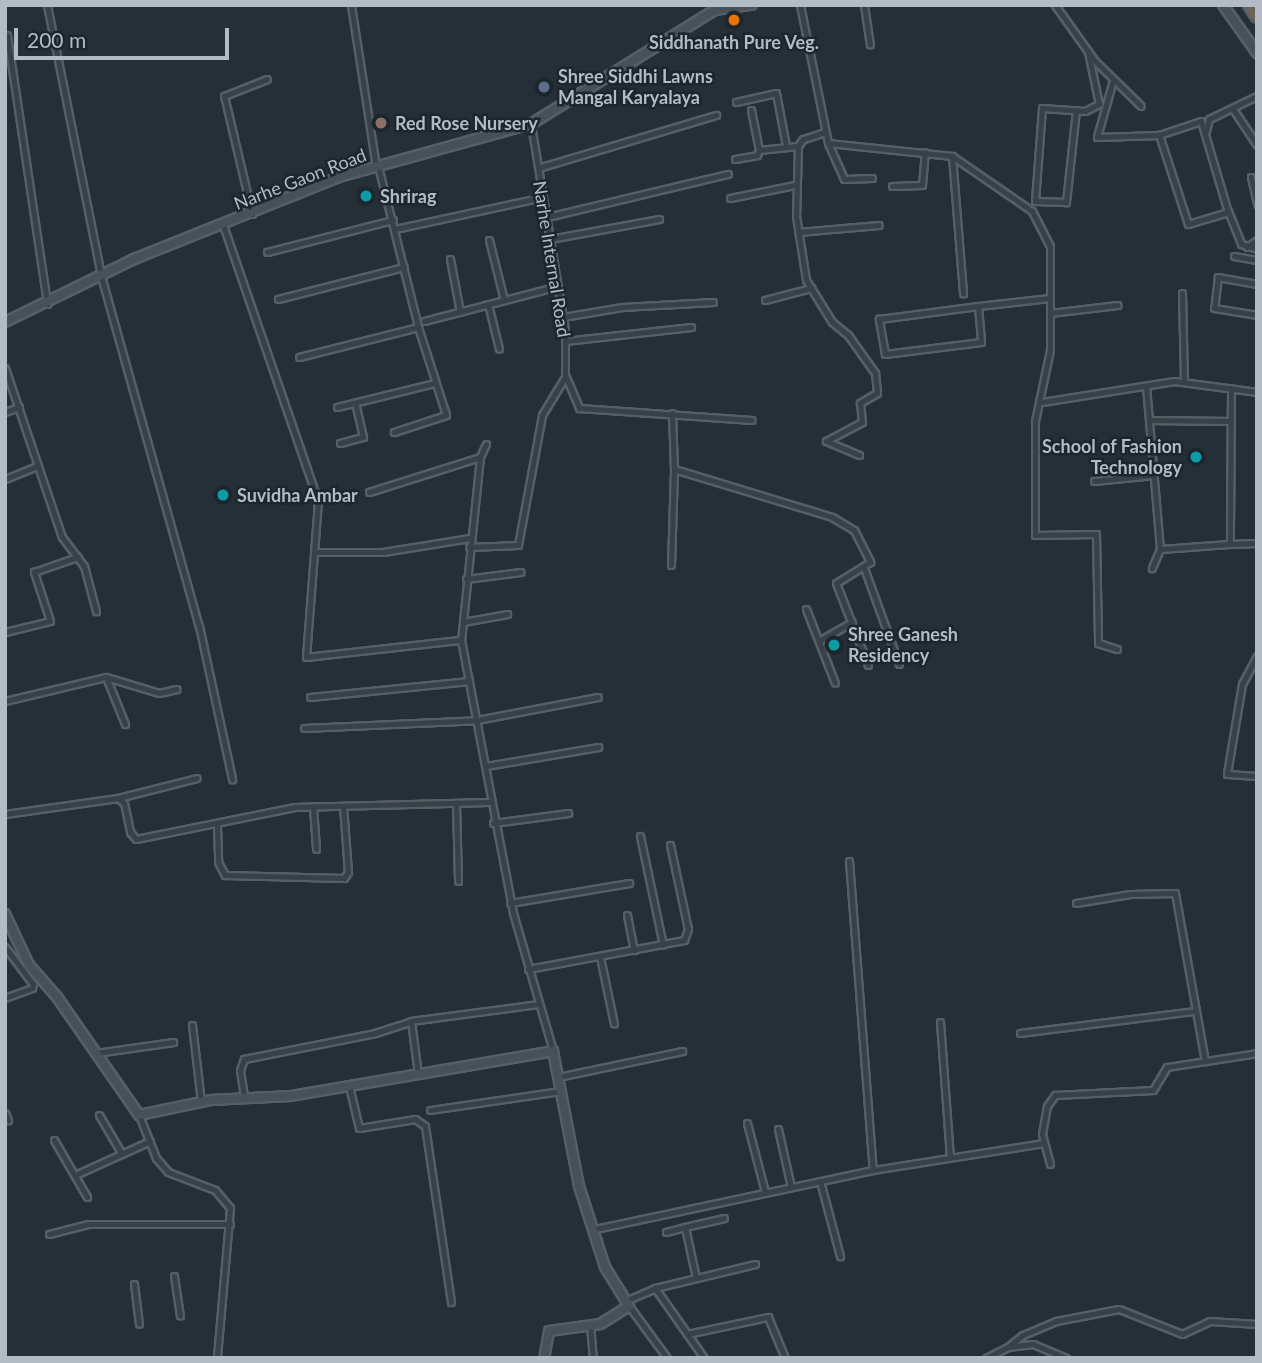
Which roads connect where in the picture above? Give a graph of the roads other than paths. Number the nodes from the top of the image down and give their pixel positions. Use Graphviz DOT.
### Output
graph roads {
  1 [pos="47,5"];
  2 [pos="351,5"];
  3 [pos="752,5"];
  4 [pos="800,5"];
  5 [pos="864,5"];
  6 [pos="1055,5"];
  7 [pos="1223,5"];
  8 [pos="1249,5"];
  9 [pos="715,7"];
  10 [pos="1257,17"];
  11 [pos="7,35"];
  12 [pos="870,45"];
  13 [pos="1088,52"];
  14 [pos="1257,53"];
  15 [pos="267,79"];
  16 [pos="1113,80"];
  17 [pos="1257,96"];
  18 [pos="736,102"];
  19 [pos="1141,106"];
  20 [pos="1233,108"];
  21 [pos="751,110"];
  22 [pos="1076,110"];
  23 [pos="716,115"];
  24 [pos="531,124"];
  25 [pos="825,132"];
  26 [pos="1159,135"];
  27 [pos="828,143"];
  28 [pos="1257,145"];
  29 [pos="786,146"];
  30 [pos="798,146"];
  31 [pos="759,150"];
  32 [pos="925,152"];
  33 [pos="952,156"];
  34 [pos="735,159"];
  35 [pos="377,166"];
  36 [pos="538,169"];
  37 [pos="728,174"];
  38 [pos="1251,177"];
  39 [pos="873,178"];
  40 [pos="795,186"];
  41 [pos="892,186"];
  42 [pos="543,197"];
  43 [pos="730,198"];
  44 [pos="1257,204"];
  45 [pos="1228,212"];
  46 [pos="252,214"];
  47 [pos="547,217"];
  48 [pos="659,219"];
  49 [pos="393,220"];
  50 [pos="223,225"];
  51 [pos="879,225"];
  52 [pos="395,229"];
  53 [pos="798,232"];
  54 [pos="550,239"];
  55 [pos="489,240"];
  56 [pos="1257,240"];
  57 [pos="1247,247"];
  58 [pos="1257,249"];
  59 [pos="267,252"];
  60 [pos="1234,256"];
  61 [pos="450,259"];
  62 [pos="1257,260"];
  63 [pos="404,267"];
  64 [pos="101,276"];
  65 [pos="1257,284"];
  66 [pos="558,286"];
  67 [pos="811,288"];
  68 [pos="1182,293"];
  69 [pos="963,294"];
  70 [pos="1050,298"];
  71 [pos="278,299"];
  72 [pos="504,300"];
  73 [pos="765,300"];
  74 [pos="713,302"];
  75 [pos="47,304"];
  76 [pos="488,304"];
  77 [pos="1118,305"];
  78 [pos="978,306"];
  79 [pos="460,312"];
  80 [pos="1050,313"];
  81 [pos="1257,315"];
  82 [pos="563,317"];
  83 [pos="424,321"];
  84 [pos="5,322"];
  85 [pos="418,327"];
  86 [pos="691,327"];
  87 [pos="565,341"];
  88 [pos="499,349"];
  89 [pos="299,357"];
  90 [pos="5,368"];
  91 [pos="565,377"];
  92 [pos="1184,382"];
  93 [pos="435,383"];
  94 [pos="1146,386"];
  95 [pos="1231,388"];
  96 [pos="1257,392"];
  97 [pos="1042,402"];
  98 [pos="355,403"];
  99 [pos="19,407"];
  100 [pos="337,407"];
  101 [pos="5,412"];
  102 [pos="672,414"];
  103 [pos="752,420"];
  104 [pos="1149,420"];
  105 [pos="1231,421"];
  106 [pos="394,432"];
  107 [pos="340,443"];
  108 [pos="486,444"];
  109 [pos="859,455"];
  110 [pos="480,457"];
  111 [pos="38,466"];
  112 [pos="674,469"];
  113 [pos="1154,475"];
  114 [pos="5,479"];
  115 [pos="1094,481"];
  116 [pos="369,492"];
  117 [pos="470,538"];
  118 [pos="1257,543"];
  119 [pos="1230,544"];
  120 [pos="469,547"];
  121 [pos="1160,549"];
  122 [pos="317,551"];
  123 [pos="77,557"];
  124 [pos="671,565"];
  125 [pos="863,568"];
  126 [pos="1152,568"];
  127 [pos="521,572"];
  128 [pos="466,579"];
  129 [pos="806,609"];
  130 [pos="96,611"];
  131 [pos="507,614"];
  132 [pos="463,622"];
  133 [pos="852,622"];
  134 [pos="5,632"];
  135 [pos="461,640"];
  136 [pos="819,640"];
  137 [pos="1117,649"];
  138 [pos="1257,656"];
  139 [pos="899,664"];
  140 [pos="868,665"];
  141 [pos="106,677"];
  142 [pos="469,681"];
  143 [pos="835,683"];
  144 [pos="177,689"];
  145 [pos="310,696"];
  146 [pos="598,697"];
  147 [pos="5,701"];
  148 [pos="477,720"];
  149 [pos="125,723"];
  150 [pos="304,728"];
  151 [pos="598,747"];
  152 [pos="486,766"];
  153 [pos="1257,776"];
  154 [pos="197,778"];
  155 [pos="232,779"];
  156 [pos="118,798"];
  157 [pos="488,802"];
  158 [pos="456,803"];
  159 [pos="313,806"];
  160 [pos="343,806"];
  161 [pos="568,813"];
  162 [pos="5,814"];
  163 [pos="493,823"];
  164 [pos="217,826"];
  165 [pos="640,836"];
  166 [pos="670,845"];
  167 [pos="316,849"];
  168 [pos="849,861"];
  169 [pos="458,881"];
  170 [pos="629,883"];
  171 [pos="510,903"];
  172 [pos="1076,903"];
  173 [pos="5,914"];
  174 [pos="627,915"];
  175 [pos="663,945"];
  176 [pos="5,947"];
  177 [pos="634,950"];
  178 [pos="600,957"];
  179 [pos="528,969"];
  180 [pos="5,998"];
  181 [pos="539,1004"];
  182 [pos="1193,1011"];
  183 [pos="411,1021"];
  184 [pos="940,1022"];
  185 [pos="614,1024"];
  186 [pos="191,1025"];
  187 [pos="1020,1033"];
  188 [pos="173,1042"];
  189 [pos="553,1051"];
  190 [pos="682,1051"];
  191 [pos="96,1053"];
  192 [pos="1257,1053"];
  193 [pos="1205,1061"];
  194 [pos="418,1074"];
  195 [pos="558,1077"];
  196 [pos="349,1086"];
  197 [pos="560,1091"];
  198 [pos="244,1096"];
  199 [pos="201,1102"];
  200 [pos="430,1110"];
  201 [pos="5,1113"];
  202 [pos="99,1115"];
  203 [pos="139,1115"];
  204 [pos="8,1120"];
  205 [pos="747,1123"];
  206 [pos="778,1129"];
  207 [pos="54,1140"];
  208 [pos="150,1141"];
  209 [pos="1043,1143"];
  210 [pos="122,1154"];
  211 [pos="950,1158"];
  212 [pos="1050,1164"];
  213 [pos="873,1170"];
  214 [pos="75,1175"];
  215 [pos="820,1181"];
  216 [pos="791,1187"];
  217 [pos="765,1192"];
  218 [pos="87,1197"];
  219 [pos="724,1218"];
  220 [pos="230,1224"];
  221 [pos="685,1227"];
  222 [pos="594,1229"];
  223 [pos="666,1232"];
  224 [pos="49,1234"];
  225 [pos="841,1256"];
  226 [pos="755,1264"];
  227 [pos="174,1276"];
  228 [pos="696,1278"];
  229 [pos="134,1284"];
  230 [pos="655,1288"];
  231 [pos="451,1303"];
  232 [pos="627,1304"];
  233 [pos="180,1316"];
  234 [pos="139,1324"];
  235 [pos="1257,1324"];
  236 [pos="590,1325"];
  237 [pos="687,1334"];
  238 [pos="1008,1347"];
  239 [pos="217,1358"];
  240 [pos="544,1358"];
  241 [pos="593,1358"];
  242 [pos="667,1358"];
  243 [pos="704,1358"];
  244 [pos="785,1358"];
  245 [pos="986,1358"];
  246 [pos="1066,1358"];
  1 -- 64 [label="street"];
  2 -- 35 [label="street"];
  3 -- 9 [label="street"];
  4 -- 25 [label="street"];
  5 -- 12 [label="street"];
  6 -- 13 [label="street"];
  7 -- 14 [label="street"];
  8 -- 10 [label="highway"];
  9 -- 24 [label="street, Narhe Gaon Road"];
  11 -- 75 [label="street"];
  13 -- 16 [label="street"];
  13 -- 22 [label="street"];
  15 -- 46 [label="street"];
  16 -- 19 [label="street"];
  16 -- 26 [label="street"];
  17 -- 20 [label="street"];
  18 -- 29 [label="street"];
  20 -- 28 [label="street"];
  20 -- 45 [label="street"];
  21 -- 31 [label="street"];
  22 -- 22 [label="street"];
  23 -- 36 [label="street"];
  24 -- 35 [label="street, Narhe Gaon Road"];
  24 -- 36 [label="street, Narhe Internal Road"];
  25 -- 27 [label="street"];
  25 -- 30 [label="street"];
  26 -- 45 [label="street"];
  26 -- 45 [label="street"];
  27 -- 32 [label="street"];
  27 -- 39 [label="street"];
  29 -- 30 [label="street"];
  29 -- 31 [label="street"];
  30 -- 40 [label="street"];
  31 -- 34 [label="street"];
  32 -- 33 [label="street"];
  32 -- 41 [label="street"];
  33 -- 69 [label="street"];
  33 -- 70 [label="street"];
  35 -- 46 [label="street, Narhe Gaon Road"];
  35 -- 49 [label="street"];
  36 -- 42 [label="street, Narhe Internal Road"];
  37 -- 47 [label="street"];
  38 -- 44 [label="street"];
  40 -- 43 [label="street"];
  40 -- 53 [label="street"];
  42 -- 47 [label="street, Narhe Internal Road"];
  42 -- 52 [label="street"];
  45 -- 57 [label="street"];
  46 -- 50 [label="street, Narhe Gaon Road"];
  47 -- 54 [label="street, Narhe Internal Road"];
  48 -- 54 [label="street"];
  49 -- 52 [label="street"];
  49 -- 59 [label="street"];
  50 -- 64 [label="street, Narhe Gaon Road"];
  50 -- 122 [label="street"];
  51 -- 53 [label="street"];
  52 -- 63 [label="street"];
  53 -- 67 [label="street"];
  54 -- 66 [label="street, Narhe Internal Road"];
  55 -- 72 [label="street"];
  56 -- 57 [label="street"];
  57 -- 58 [label="street"];
  60 -- 62 [label="street"];
  61 -- 79 [label="street"];
  63 -- 71 [label="street"];
  63 -- 85 [label="street"];
  64 -- 75 [label="street, Narhe Gaon Road"];
  64 -- 155 [label="street"];
  65 -- 81 [label="street"];
  66 -- 72 [label="street"];
  66 -- 82 [label="street, Narhe Internal Road"];
  67 -- 73 [label="street"];
  67 -- 109 [label="street"];
  68 -- 92 [label="street"];
  70 -- 78 [label="street"];
  70 -- 80 [label="street"];
  72 -- 76 [label="street"];
  74 -- 82 [label="street"];
  75 -- 84 [label="street, Narhe Gaon Road"];
  76 -- 79 [label="street"];
  76 -- 88 [label="street"];
  77 -- 80 [label="street"];
  78 -- 78 [label="street"];
  79 -- 83 [label="street"];
  80 -- 97 [label="street"];
  82 -- 87 [label="street, Narhe Internal Road"];
  85 -- 89 [label="street"];
  85 -- 93 [label="street"];
  86 -- 87 [label="street"];
  87 -- 91 [label="street, Narhe Internal Road"];
  90 -- 99 [label="street"];
  91 -- 102 [label="street"];
  91 -- 120 [label="street"];
  92 -- 94 [label="street"];
  92 -- 95 [label="street"];
  93 -- 98 [label="street"];
  93 -- 106 [label="street"];
  94 -- 97 [label="street"];
  94 -- 104 [label="street"];
  95 -- 96 [label="street"];
  95 -- 105 [label="street"];
  97 -- 137 [label="street"];
  98 -- 100 [label="street"];
  98 -- 107 [label="street"];
  99 -- 101 [label="street"];
  99 -- 111 [label="street"];
  102 -- 103 [label="street"];
  102 -- 112 [label="street"];
  104 -- 105 [label="street"];
  104 -- 113 [label="street"];
  105 -- 119 [label="street"];
  108 -- 110 [label="street"];
  110 -- 116 [label="street"];
  110 -- 117 [label="street"];
  111 -- 114 [label="street"];
  111 -- 123 [label="street"];
  112 -- 124 [label="street"];
  112 -- 125 [label="street"];
  113 -- 115 [label="street"];
  113 -- 121 [label="street"];
  117 -- 120 [label="street"];
  117 -- 122 [label="street"];
  118 -- 119 [label="street"];
  119 -- 121 [label="street"];
  120 -- 128 [label="street"];
  121 -- 126 [label="street"];
  122 -- 135 [label="street"];
  123 -- 130 [label="street"];
  123 -- 134 [label="street"];
  125 -- 133 [label="street"];
  125 -- 139 [label="street"];
  127 -- 128 [label="street"];
  128 -- 132 [label="street"];
  129 -- 136 [label="street"];
  131 -- 132 [label="street"];
  132 -- 135 [label="street"];
  133 -- 136 [label="street"];
  133 -- 140 [label="street"];
  135 -- 142 [label="street"];
  136 -- 143 [label="street"];
  138 -- 153 [label="street"];
  141 -- 144 [label="street"];
  141 -- 147 [label="street"];
  141 -- 149 [label="street"];
  142 -- 145 [label="street"];
  142 -- 148 [label="street"];
  146 -- 148 [label="street"];
  148 -- 150 [label="street"];
  148 -- 152 [label="street"];
  151 -- 152 [label="street"];
  152 -- 157 [label="street"];
  154 -- 156 [label="street"];
  156 -- 162 [label="street"];
  156 -- 164 [label="street"];
  157 -- 158 [label="street"];
  157 -- 163 [label="street"];
  158 -- 160 [label="street"];
  158 -- 169 [label="street"];
  159 -- 160 [label="street"];
  159 -- 164 [label="street"];
  159 -- 167 [label="street"];
  160 -- 164 [label="street"];
  161 -- 163 [label="street"];
  163 -- 171 [label="street"];
  165 -- 175 [label="street"];
  166 -- 175 [label="street"];
  168 -- 213 [label="street"];
  170 -- 171 [label="street"];
  171 -- 179 [label="street"];
  172 -- 182 [label="street"];
  173 -- 191 [label="street"];
  174 -- 177 [label="street"];
  175 -- 177 [label="street"];
  176 -- 180 [label="street"];
  177 -- 178 [label="street"];
  178 -- 179 [label="street"];
  178 -- 185 [label="street"];
  179 -- 181 [label="street"];
  181 -- 183 [label="street"];
  181 -- 189 [label="street"];
  182 -- 187 [label="street"];
  182 -- 193 [label="street"];
  183 -- 194 [label="street"];
  183 -- 198 [label="street"];
  184 -- 211 [label="street"];
  186 -- 199 [label="street"];
  188 -- 191 [label="street"];
  189 -- 194 [label="street"];
  189 -- 195 [label="street"];
  190 -- 195 [label="street"];
  191 -- 203 [label="street"];
  192 -- 193 [label="street"];
  193 -- 209 [label="street"];
  194 -- 196 [label="street"];
  195 -- 197 [label="street"];
  196 -- 198 [label="street"];
  196 -- 231 [label="street"];
  197 -- 200 [label="street"];
  197 -- 222 [label="street"];
  198 -- 199 [label="street"];
  199 -- 203 [label="street"];
  201 -- 204 [label="street"];
  202 -- 210 [label="street"];
  203 -- 208 [label="street"];
  205 -- 217 [label="street"];
  206 -- 216 [label="street"];
  207 -- 214 [label="street"];
  208 -- 210 [label="street"];
  208 -- 220 [label="street"];
  209 -- 211 [label="street"];
  209 -- 212 [label="street"];
  210 -- 214 [label="street"];
  211 -- 213 [label="street"];
  213 -- 215 [label="street"];
  214 -- 218 [label="street"];
  215 -- 216 [label="street"];
  215 -- 225 [label="street"];
  216 -- 217 [label="street"];
  217 -- 222 [label="street"];
  219 -- 221 [label="street"];
  220 -- 224 [label="street"];
  220 -- 239 [label="street"];
  221 -- 223 [label="street"];
  221 -- 228 [label="street"];
  222 -- 232 [label="street"];
  226 -- 228 [label="street"];
  227 -- 233 [label="street"];
  228 -- 230 [label="street"];
  229 -- 234 [label="street"];
  230 -- 232 [label="street"];
  230 -- 237 [label="street"];
  232 -- 236 [label="street"];
  232 -- 242 [label="street"];
  235 -- 238 [label="street"];
  236 -- 240 [label="street"];
  236 -- 241 [label="street"];
  237 -- 243 [label="street"];
  237 -- 244 [label="street"];
  238 -- 245 [label="street"];
  238 -- 246 [label="street"];
}
